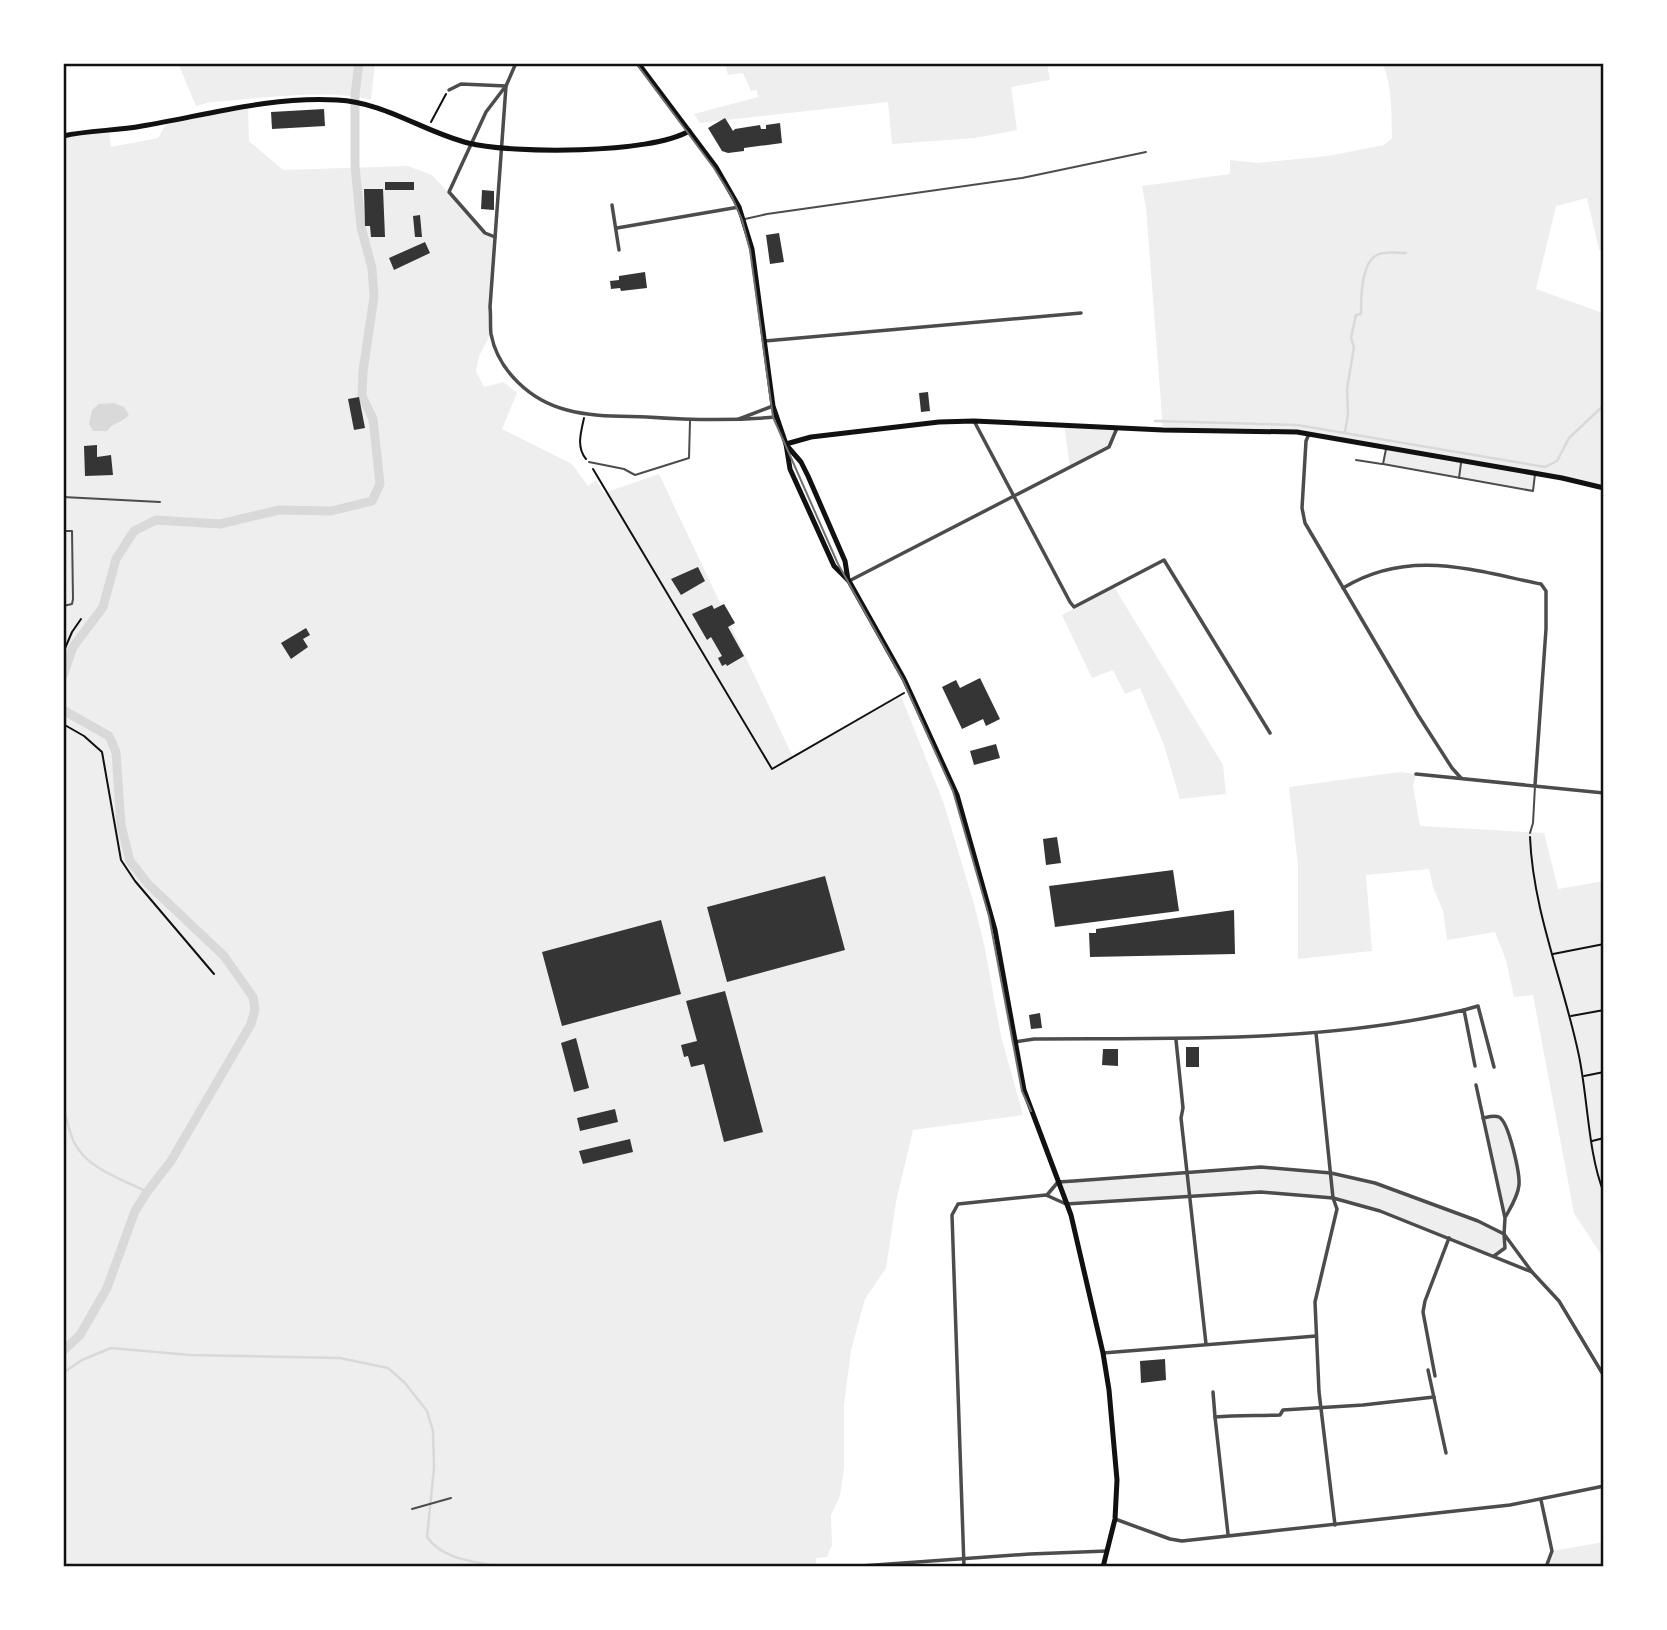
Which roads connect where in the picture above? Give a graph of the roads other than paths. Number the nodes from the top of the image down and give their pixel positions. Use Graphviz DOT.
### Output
graph roads {
  1 [pos="516,63"];
  2 [pos="638,63"];
  3 [pos="506,86"];
  4 [pos="449,90"];
  5 [pos="689,131"];
  6 [pos="63,136"];
  7 [pos="470,144"];
  8 [pos="503,148"];
  9 [pos="1146,152"];
  10 [pos="612,205"];
  11 [pos="739,207"];
  12 [pos="744,220"];
  13 [pos="617,228"];
  14 [pos="495,237"];
  15 [pos="619,250"];
  16 [pos="1081,313"];
  17 [pos="765,341"];
  18 [pos="773,406"];
  19 [pos="776,417"];
  20 [pos="737,419"];
  21 [pos="690,420"];
  22 [pos="974,421"];
  23 [pos="1117,428"];
  24 [pos="1309,434"];
  25 [pos="786,444"];
  26 [pos="1386,449"];
  27 [pos="1356,460"];
  28 [pos="1461,462"];
  29 [pos="589,463"];
  30 [pos="1383,464"];
  31 [pos="1536,473"];
  32 [pos="1459,478"];
  33 [pos="1604,488"];
  34 [pos="1014,496"];
  35 [pos="63,497"];
  36 [pos="160,502"];
  37 [pos="63,531"];
  38 [pos="849,581"];
  39 [pos="1343,588"];
  40 [pos="63,606"];
  41 [pos="1270,733"];
  42 [pos="1416,774"];
  43 [pos="1461,778"];
  44 [pos="1535,785"];
  45 [pos="1604,793"];
  46 [pos="1530,833"];
  47 [pos="1464,1010"];
  48 [pos="1316,1033"];
  49 [pos="1176,1040"];
  50 [pos="1015,1042"];
  51 [pos="1475,1066"];
  52 [pos="1494,1067"];
  53 [pos="1476,1085"];
  54 [pos="1483,1118"];
  55 [pos="1187,1172"];
  56 [pos="1331,1173"];
  57 [pos="1058,1182"];
  58 [pos="1046,1195"];
  59 [pos="1189,1195"];
  60 [pos="1333,1198"];
  61 [pos="1066,1204"];
  62 [pos="1505,1218"];
  63 [pos="1504,1234"];
  64 [pos="1449,1238"];
  65 [pos="1492,1257"];
  66 [pos="1532,1272"];
  67 [pos="1316,1336"];
  68 [pos="1206,1344"];
  69 [pos="1103,1353"];
  70 [pos="1428,1370"];
  71 [pos="1435,1376"];
  72 [pos="1604,1376"];
  73 [pos="1213,1392"];
  74 [pos="1434,1397"];
  75 [pos="1321,1407"];
  76 [pos="1215,1417"];
  77 [pos="1446,1453"];
  78 [pos="1604,1486"];
  79 [pos="452,1497"];
  80 [pos="1541,1500"];
  81 [pos="412,1509"];
  82 [pos="1115,1519"];
  83 [pos="1335,1525"];
  84 [pos="1228,1534"];
  85 [pos="1107,1551"];
  86 [pos="964,1559"];
  87 [pos="847,1567"];
  88 [pos="964,1567"];
  89 [pos="1103,1567"];
  90 [pos="1546,1567"];
  1 -- 3 [label="street"];
  2 -- 5 [label="main road"];
  3 -- 4 [label="street"];
  3 -- 7 [label="street"];
  3 -- 8 [label="street"];
  5 -- 8 [label="main road"];
  5 -- 11 [label="main road"];
  6 -- 7 [label="main road"];
  7 -- 8 [label="main road"];
  7 -- 14 [label="street"];
  8 -- 14 [label="street"];
  9 -- 12 [label="lane"];
  10 -- 13 [label="street"];
  11 -- 12 [label="main road"];
  11 -- 13 [label="street"];
  12 -- 17 [label="main road"];
  13 -- 15 [label="street"];
  14 -- 21 [label="street"];
  16 -- 17 [label="street"];
  17 -- 18 [label="main road"];
  18 -- 19 [label="main road"];
  18 -- 20 [label="street"];
  19 -- 20 [label="street"];
  19 -- 25 [label="main road"];
  20 -- 21 [label="street"];
  21 -- 29 [label="lane"];
  22 -- 23 [label="main road"];
  22 -- 25 [label="main road"];
  22 -- 34 [label="street"];
  23 -- 24 [label="main road"];
  23 -- 34 [label="street"];
  24 -- 26 [label="main road"];
  24 -- 39 [label="street"];
  25 -- 38 [label="main road"];
  25 -- 38 [label="main road"];
  26 -- 28 [label="main road"];
  26 -- 30 [label="lane"];
  27 -- 30 [label="lane"];
  28 -- 31 [label="main road"];
  28 -- 32 [label="lane"];
  30 -- 32 [label="lane"];
  31 -- 32 [label="lane"];
  31 -- 33 [label="main road"];
  34 -- 38 [label="street"];
  34 -- 41 [label="street"];
  35 -- 36 [label="lane"];
  37 -- 40 [label="lane"];
  38 -- 50 [label="main road"];
  39 -- 43 [label="street"];
  39 -- 44 [label="street"];
  42 -- 43 [label="street"];
  43 -- 44 [label="street"];
  44 -- 45 [label="street"];
  44 -- 46 [label="lane"];
  47 -- 48 [label="street"];
  47 -- 51 [label="street"];
  47 -- 52 [label="street"];
  48 -- 49 [label="street"];
  48 -- 56 [label="street"];
  49 -- 50 [label="street"];
  49 -- 55 [label="street"];
  50 -- 57 [label="main road"];
  53 -- 54 [label="street"];
  54 -- 62 [label="street"];
  54 -- 62 [label="street"];
  55 -- 56 [label="street"];
  55 -- 57 [label="street"];
  55 -- 59 [label="street"];
  56 -- 60 [label="street"];
  56 -- 63 [label="street"];
  57 -- 58 [label="street"];
  57 -- 61 [label="main road"];
  58 -- 61 [label="street"];
  58 -- 86 [label="street"];
  59 -- 60 [label="street"];
  59 -- 61 [label="street"];
  59 -- 68 [label="street"];
  60 -- 64 [label="street"];
  60 -- 67 [label="street"];
  61 -- 69 [label="main road"];
  62 -- 63 [label="street"];
  63 -- 65 [label="street"];
  63 -- 66 [label="street"];
  64 -- 65 [label="street"];
  64 -- 71 [label="street"];
  65 -- 66 [label="street"];
  66 -- 72 [label="street"];
  67 -- 68 [label="street"];
  67 -- 75 [label="street"];
  68 -- 69 [label="street"];
  69 -- 82 [label="main road"];
  70 -- 74 [label="street"];
  73 -- 76 [label="street"];
  74 -- 75 [label="street"];
  74 -- 77 [label="street"];
  75 -- 76 [label="street"];
  75 -- 83 [label="street"];
  76 -- 84 [label="street"];
  78 -- 80 [label="street"];
  79 -- 81 [label="lane"];
  80 -- 83 [label="street"];
  80 -- 90 [label="street"];
  82 -- 84 [label="street"];
  82 -- 85 [label="main road"];
  83 -- 84 [label="street"];
  85 -- 86 [label="street"];
  85 -- 89 [label="main road"];
  86 -- 87 [label="street"];
  86 -- 88 [label="street"];
}
